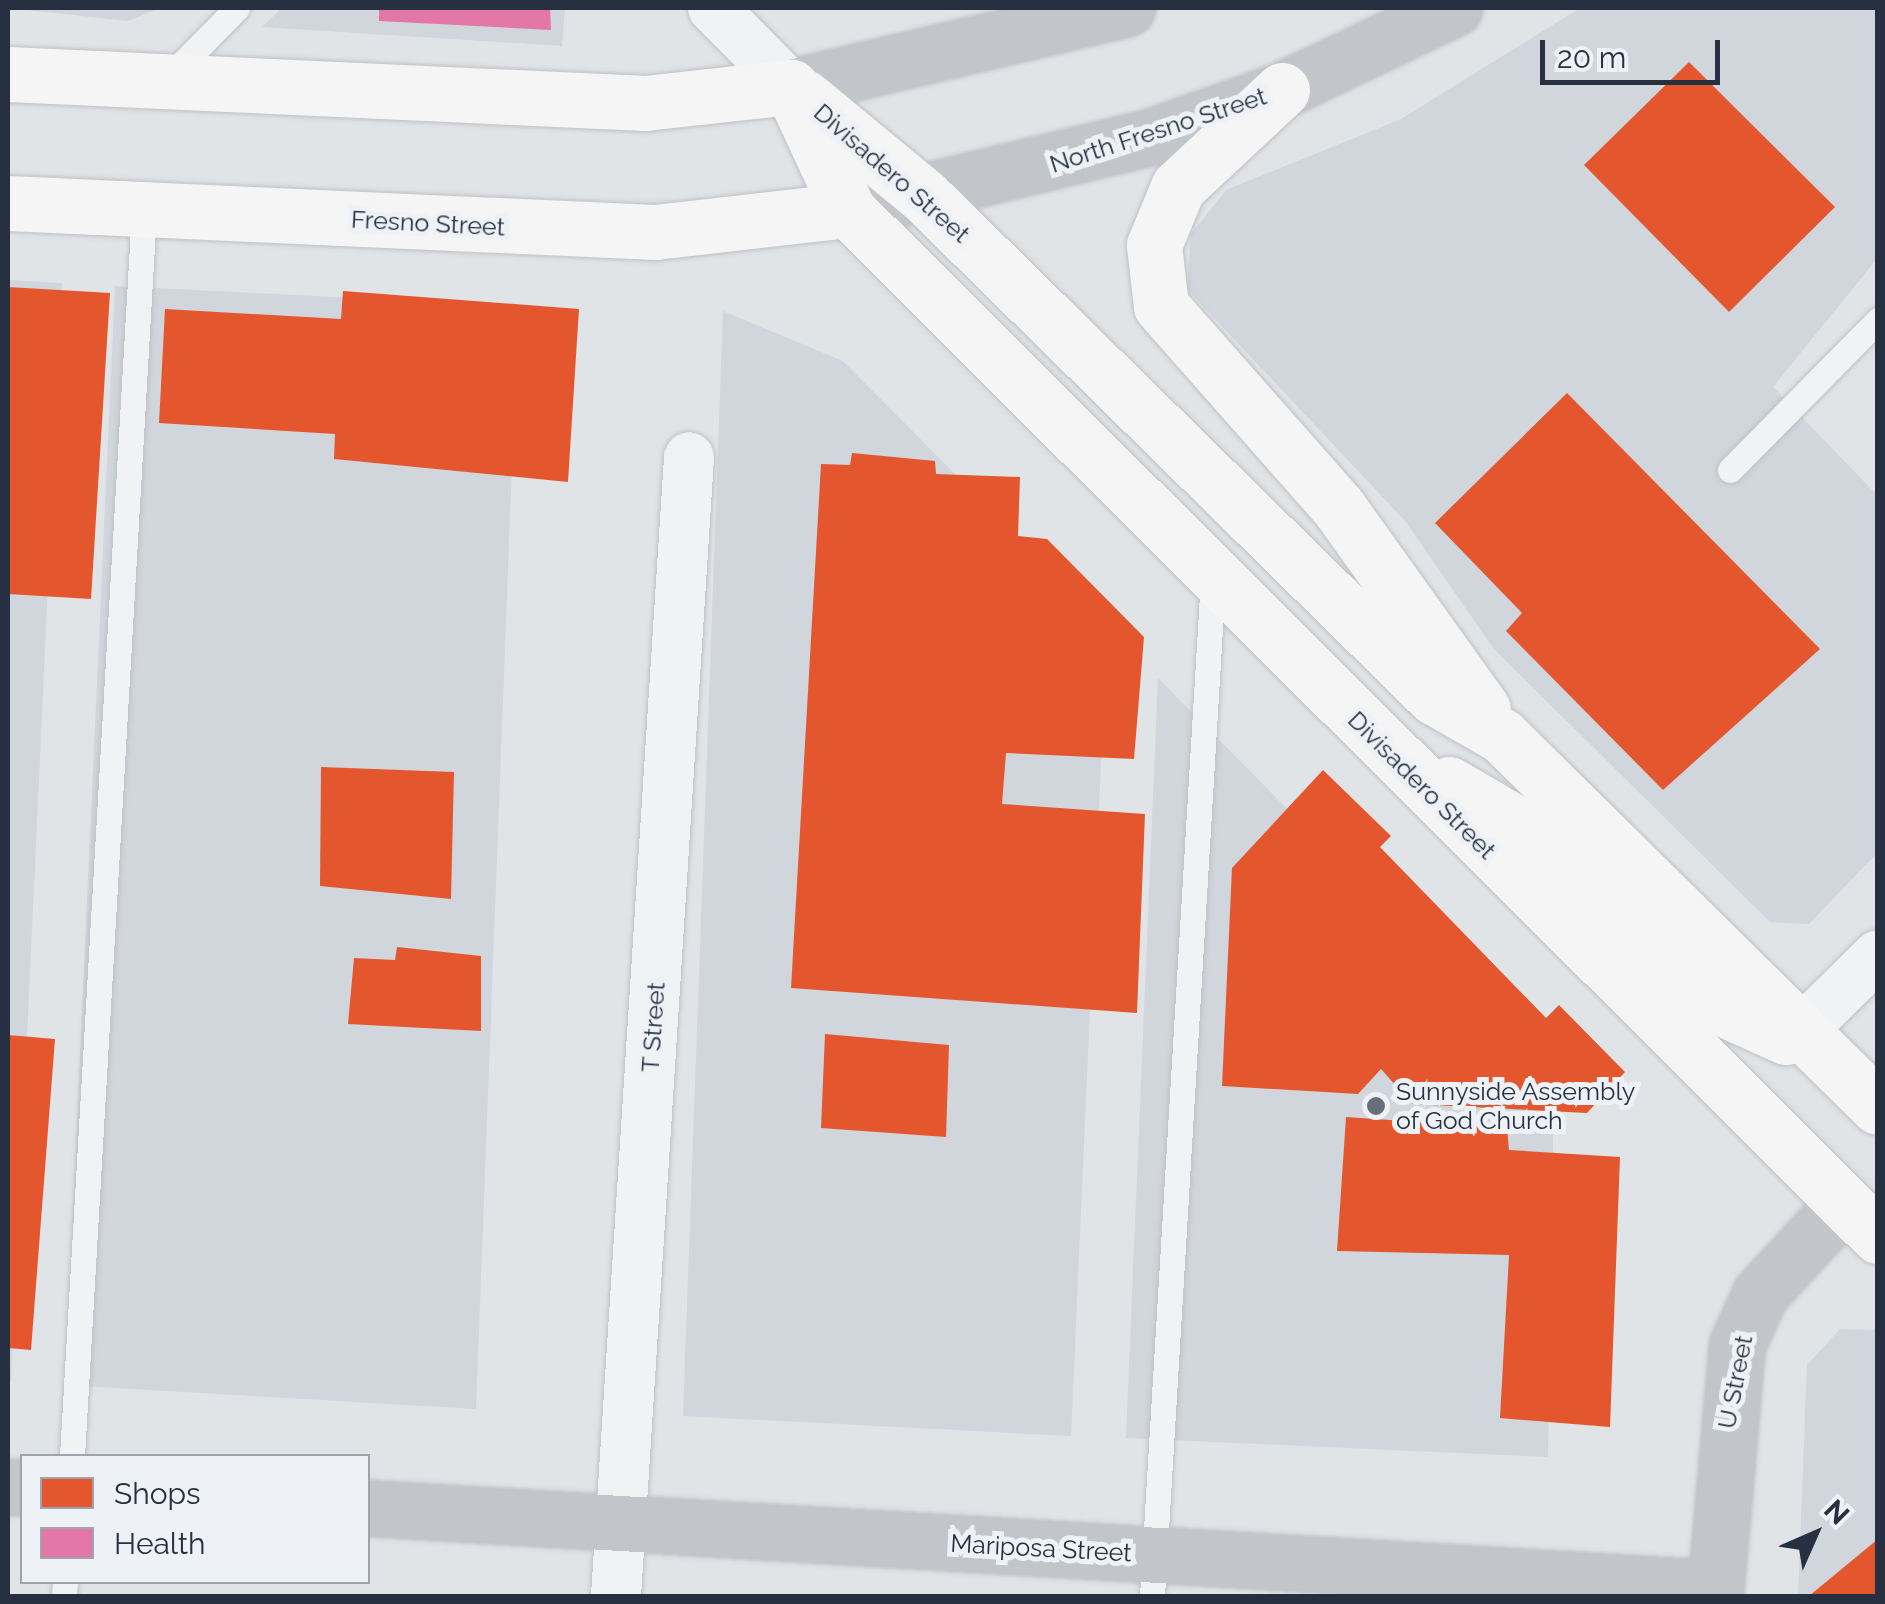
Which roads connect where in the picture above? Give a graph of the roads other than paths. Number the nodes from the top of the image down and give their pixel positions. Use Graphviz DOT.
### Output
graph roads {
  1 [pos="237,8"];
  2 [pos="713,8"];
  3 [pos="1127,8"];
  4 [pos="1454,8"];
  5 [pos="8,74"];
  6 [pos="163,82"];
  7 [pos="791,87"];
  8 [pos="1282,90"];
  9 [pos="924,196"];
  10 [pos="8,202"];
  11 [pos="144,210"];
  12 [pos="848,210"];
  13 [pos="1878,320"];
  14 [pos="689,457"];
  15 [pos="1730,470"];
  16 [pos="1213,576"];
  17 [pos="1502,736"];
  18 [pos="1377,742"];
  19 [pos="1878,955"];
  20 [pos="1802,1031"];
  21 [pos="1878,1107"];
  22 [pos="1866,1212"];
  23 [pos="72,1454"];
  24 [pos="370,1508"];
  25 [pos="621,1523"];
  26 [pos="1153,1575"];
  27 [pos="1715,1592"];
  28 [pos="616,1596"];
  1 -- 6 [label="lane"];
  2 -- 7 [label="street"];
  3 -- 7 [label="main road"];
  4 -- 8 [label="main road, North Fresno Street"];
  5 -- 6 [label="main road"];
  6 -- 7 [label="main road"];
  7 -- 9 [label="main road, Divisadero Street"];
  7 -- 12 [label="main road, Divisadero Street"];
  8 -- 9 [label="main road, North Fresno Street"];
  8 -- 17 [label="main road"];
  9 -- 12 [label="main road, North Fresno Street"];
  9 -- 17 [label="main road, Divisadero Street"];
  10 -- 11 [label="main road, Fresno Street"];
  11 -- 12 [label="main road, Fresno Street"];
  11 -- 23 [label="lane"];
  12 -- 16 [label="main road, Divisadero Street"];
  13 -- 15 [label="lane"];
  14 -- 25 [label="street, T Street"];
  16 -- 18 [label="main road, Divisadero Street"];
  16 -- 26 [label="lane"];
  17 -- 20 [label="main road, Divisadero Street"];
  18 -- 20 [label="main road"];
  18 -- 22 [label="main road, Divisadero Street"];
  19 -- 20 [label="street"];
  20 -- 21 [label="main road, Divisadero Street"];
  22 -- 27 [label="main road, U Street"];
  24 -- 25 [label="main road, Mariposa Street"];
  25 -- 26 [label="main road, Mariposa Street"];
  25 -- 28 [label="street, T Street"];
  26 -- 27 [label="main road, Mariposa Street"];
}
